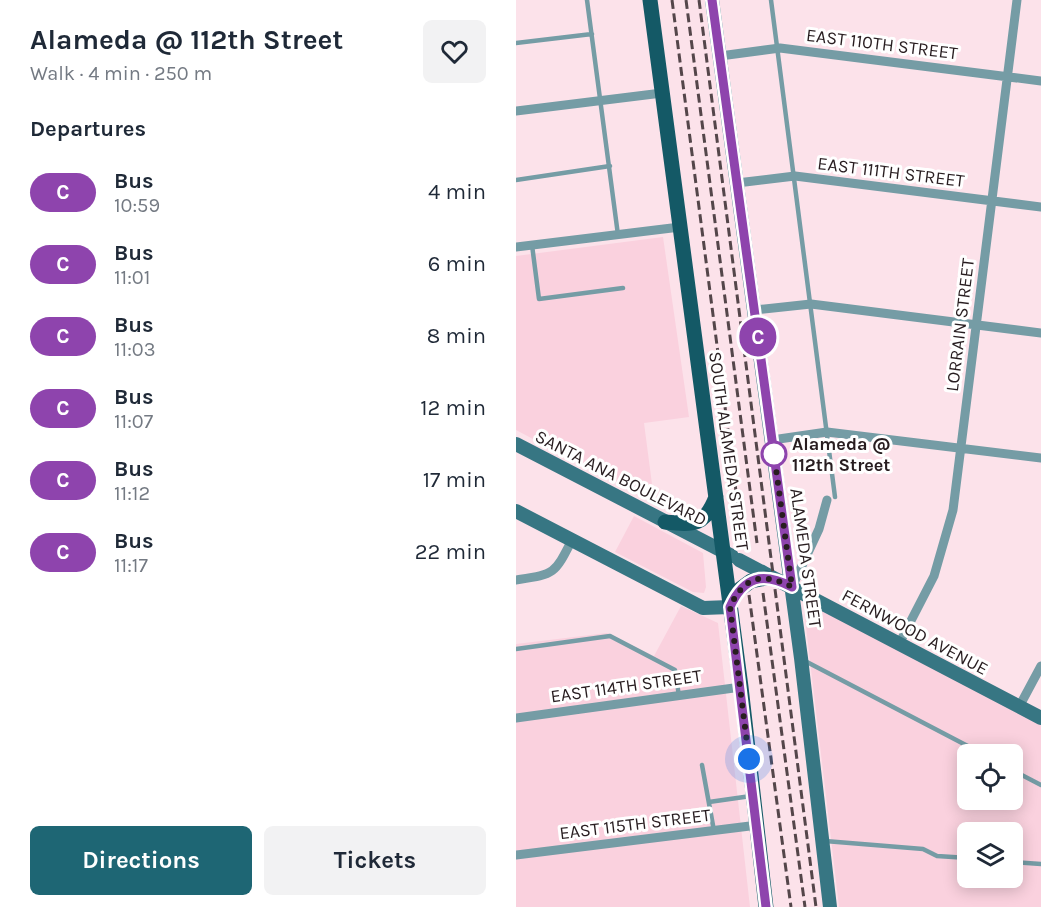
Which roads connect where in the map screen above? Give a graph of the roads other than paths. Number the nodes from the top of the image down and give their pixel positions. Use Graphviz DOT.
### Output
graph roads {
  1 [pos="587,0"];
  2 [pos="650,0"];
  3 [pos="712,0"];
  4 [pos="771,0"];
  5 [pos="1017,0"];
  6 [pos="592,34"];
  7 [pos="516,43"];
  8 [pos="777,48"];
  9 [pos="720,56"];
  10 [pos="1007,76"];
  11 [pos="1041,81"];
  12 [pos="662,93"];
  13 [pos="600,100"];
  14 [pos="516,111"];
  15 [pos="610,166"];
  16 [pos="795,176"];
  17 [pos="516,180"];
  18 [pos="737,183"];
  19 [pos="992,201"];
  20 [pos="1041,207"];
  21 [pos="680,227"];
  22 [pos="618,235"];
  23 [pos="532,245"];
  24 [pos="516,247"];
  25 [pos="623,288"];
  26 [pos="811,304"];
  27 [pos="754,310"];
  28 [pos="977,325"];
  29 [pos="1041,333"];
  30 [pos="827,432"];
  31 [pos="772,440"];
  32 [pos="516,444"];
  33 [pos="961,448"];
  34 [pos="1041,458"];
  35 [pos="716,497"];
  36 [pos="831,499"];
  37 [pos="516,511"];
  38 [pos="665,522"];
  39 [pos="572,540"];
  40 [pos="723,552"];
  41 [pos="767,576"];
  42 [pos="516,580"];
  43 [pos="792,587"];
  44 [pos="730,607"];
  45 [pos="899,644"];
  46 [pos="516,649"];
  47 [pos="801,658"];
  48 [pos="1041,666"];
  49 [pos="741,687"];
  50 [pos="679,696"];
  51 [pos="1019,707"];
  52 [pos="516,718"];
  53 [pos="1041,718"];
  54 [pos="964,744"];
  55 [pos="702,765"];
  56 [pos="1023,776"];
  57 [pos="1041,785"];
  58 [pos="754,795"];
  59 [pos="709,802"];
  60 [pos="758,825"];
  61 [pos="714,831"];
  62 [pos="822,841"];
  63 [pos="516,855"];
  64 [pos="957,857"];
  65 [pos="1023,863"];
  66 [pos="1041,864"];
  67 [pos="766,907"];
  68 [pos="830,907"];
  1 -- 6 [label="lane"];
  2 -- 12 [label="main road, SOUTH ALAMEDA STREET"];
  3 -- 9 [label="street, ALAMEDA STREET"];
  4 -- 8 [label="lane"];
  5 -- 10 [label="street, LORRAIN STREET"];
  6 -- 7 [label="lane"];
  6 -- 13 [label="lane"];
  8 -- 9 [label="street, EAST 110TH STREET"];
  8 -- 10 [label="street, EAST 110TH STREET"];
  8 -- 16 [label="lane"];
  9 -- 18 [label="street, ALAMEDA STREET"];
  10 -- 11 [label="street, EAST 110TH STREET"];
  10 -- 19 [label="street, LORRAIN STREET"];
  12 -- 13 [label="street"];
  12 -- 21 [label="main road, SOUTH ALAMEDA STREET"];
  13 -- 14 [label="street"];
  13 -- 15 [label="lane"];
  15 -- 17 [label="lane"];
  15 -- 22 [label="lane"];
  16 -- 18 [label="street, EAST 111TH STREET"];
  16 -- 19 [label="street, EAST 111TH STREET"];
  16 -- 26 [label="lane"];
  18 -- 27 [label="street, ALAMEDA STREET"];
  19 -- 20 [label="street, EAST 111TH STREET"];
  19 -- 28 [label="street, LORRAIN STREET"];
  21 -- 22 [label="street"];
  21 -- 35 [label="main road, SOUTH ALAMEDA STREET"];
  22 -- 23 [label="street"];
  23 -- 24 [label="street"];
  23 -- 25 [label="lane"];
  26 -- 27 [label="street"];
  26 -- 28 [label="street"];
  26 -- 30 [label="lane"];
  27 -- 31 [label="street, ALAMEDA STREET"];
  28 -- 29 [label="street"];
  28 -- 33 [label="street, LORRAIN STREET"];
  30 -- 31 [label="street"];
  30 -- 33 [label="street"];
  30 -- 36 [label="lane"];
  31 -- 43 [label="street, ALAMEDA STREET"];
  32 -- 38 [label="street, SANTA ANA BOULEVARD"];
  33 -- 34 [label="street"];
  33 -- 45 [label="street, LORRAIN STREET"];
  35 -- 38 [label="main road"];
  35 -- 40 [label="main road, SOUTH ALAMEDA STREET"];
  36 -- 43 [label="street"];
  37 -- 39 [label="street"];
  38 -- 40 [label="street, SANTA ANA BOULEVARD"];
  39 -- 42 [label="street"];
  39 -- 44 [label="street"];
  40 -- 41 [label="street, SANTA ANA BOULEVARD, bridge"];
  40 -- 44 [label="main road, SOUTH ALAMEDA STREET"];
  41 -- 43 [label="street, FERNWOOD AVENUE"];
  41 -- 44 [label="main road, bridge"];
  43 -- 45 [label="street, FERNWOOD AVENUE"];
  43 -- 47 [label="street, ALAMEDA STREET"];
  44 -- 49 [label="main road, SOUTH ALAMEDA STREET"];
  45 -- 51 [label="street, FERNWOOD AVENUE"];
  46 -- 50 [label="lane"];
  47 -- 54 [label="lane"];
  47 -- 62 [label="street, ALAMEDA STREET"];
  48 -- 51 [label="street"];
  49 -- 50 [label="street, EAST 114TH STREET"];
  49 -- 58 [label="main road, SOUTH ALAMEDA STREET"];
  50 -- 52 [label="street, EAST 114TH STREET"];
  51 -- 53 [label="street, FERNWOOD AVENUE"];
  55 -- 59 [label="lane"];
  56 -- 57 [label="lane"];
  58 -- 59 [label="lane"];
  58 -- 60 [label="main road, SOUTH ALAMEDA STREET"];
  59 -- 61 [label="lane"];
  60 -- 61 [label="street, EAST 115TH STREET"];
  60 -- 67 [label="main road, SOUTH ALAMEDA STREET"];
  61 -- 63 [label="street, EAST 115TH STREET"];
  62 -- 64 [label="lane"];
  62 -- 68 [label="street, ALAMEDA STREET"];
  65 -- 66 [label="lane"];
}
